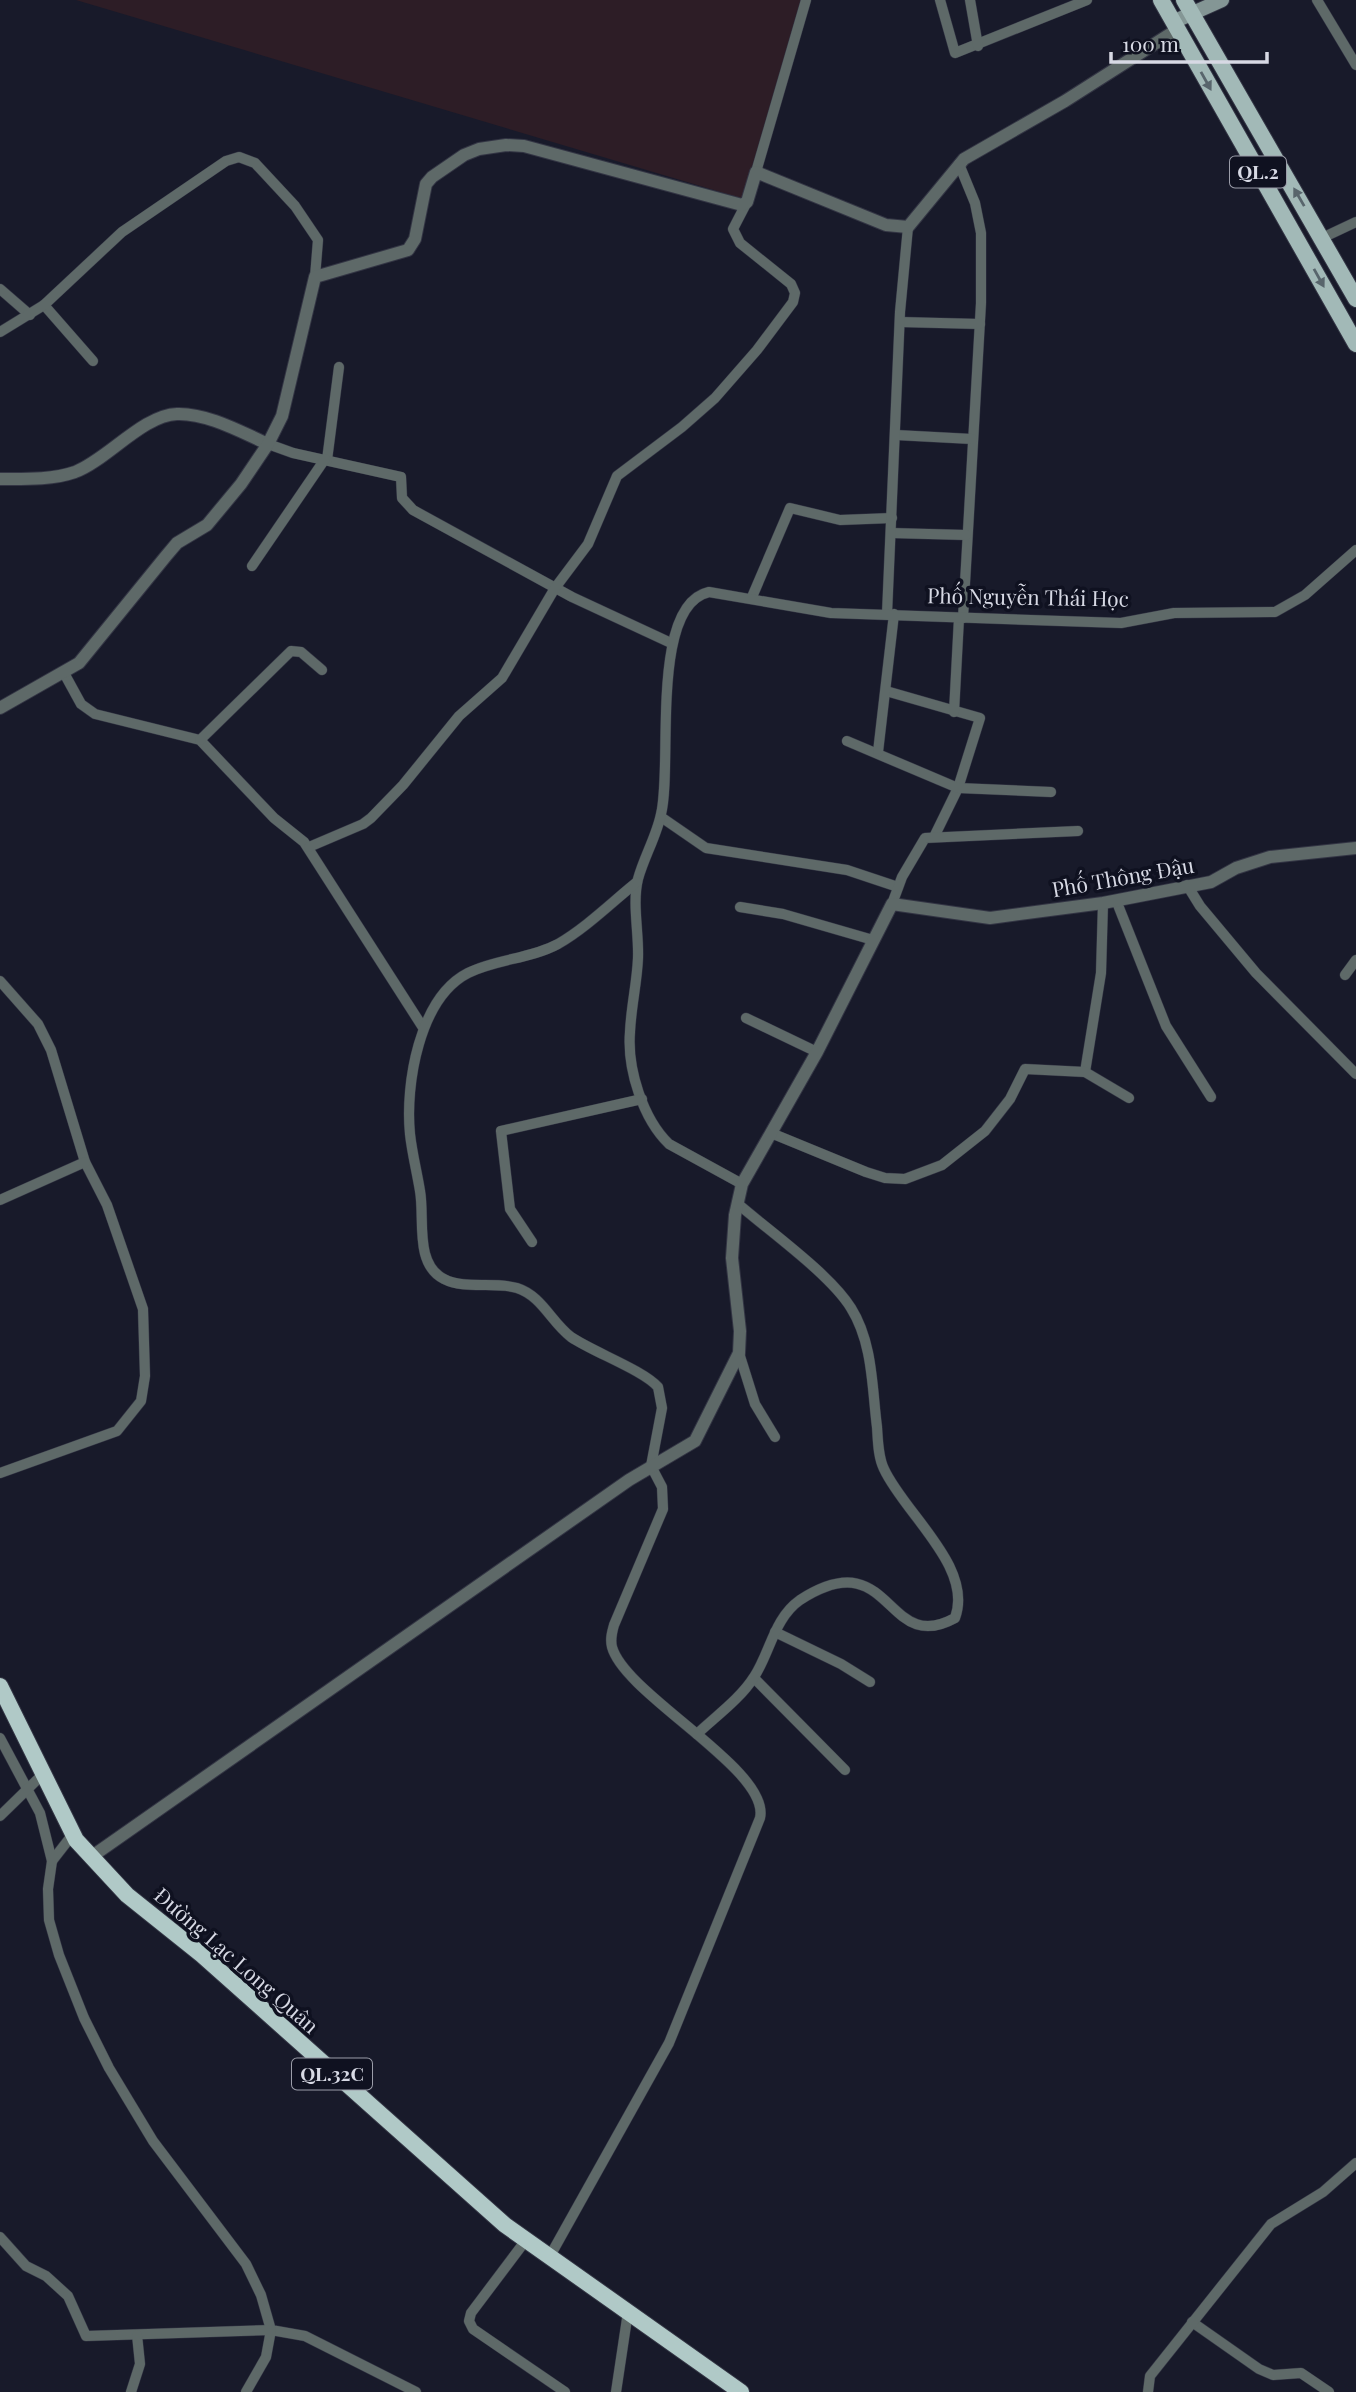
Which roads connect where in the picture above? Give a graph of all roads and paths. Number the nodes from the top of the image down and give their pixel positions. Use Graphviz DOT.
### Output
graph roads {
  1 [pos="806,0"];
  2 [pos="940,0"];
  3 [pos="970,0"];
  4 [pos="1087,0"];
  5 [pos="1161,0"];
  6 [pos="1222,0"];
  7 [pos="1317,0"];
  8 [pos="1187,6"];
  9 [pos="1175,25"];
  10 [pos="978,46"];
  11 [pos="1356,65"];
  12 [pos="959,164"];
  13 [pos="756,172"];
  14 [pos="747,202"];
  15 [pos="1356,222"];
  16 [pos="908,227"];
  17 [pos="1322,238"];
  18 [pos="315,277"];
  19 [pos="0,289"];
  20 [pos="1356,299"];
  21 [pos="44,305"];
  22 [pos="30,315"];
  23 [pos="900,322"];
  24 [pos="980,324"];
  25 [pos="0,332"];
  26 [pos="1356,344"];
  27 [pos="93,362"];
  28 [pos="339,367"];
  29 [pos="896,435"];
  30 [pos="972,439"];
  31 [pos="268,444"];
  32 [pos="326,459"];
  33 [pos="0,478"];
  34 [pos="892,518"];
  35 [pos="891,533"];
  36 [pos="966,535"];
  37 [pos="1356,550"];
  38 [pos="252,566"];
  39 [pos="555,588"];
  40 [pos="752,597"];
  41 [pos="890,614"];
  42 [pos="961,618"];
  43 [pos="671,643"];
  44 [pos="321,670"];
  45 [pos="64,673"];
  46 [pos="887,691"];
  47 [pos="0,708"];
  48 [pos="954,712"];
  49 [pos="200,740"];
  50 [pos="847,741"];
  51 [pos="878,751"];
  52 [pos="958,788"];
  53 [pos="1051,792"];
  54 [pos="661,817"];
  55 [pos="1079,831"];
  56 [pos="934,837"];
  57 [pos="309,847"];
  58 [pos="1356,848"];
  59 [pos="637,882"];
  60 [pos="1187,885"];
  61 [pos="898,887"];
  62 [pos="1109,901"];
  63 [pos="892,904"];
  64 [pos="740,907"];
  65 [pos="873,940"];
  66 [pos="1356,960"];
  67 [pos="1345,975"];
  68 [pos="0,981"];
  69 [pos="746,1018"];
  70 [pos="422,1026"];
  71 [pos="817,1052"];
  72 [pos="1085,1072"];
  73 [pos="1356,1074"];
  74 [pos="1211,1097"];
  75 [pos="1129,1098"];
  76 [pos="642,1099"];
  77 [pos="771,1133"];
  78 [pos="85,1162"];
  79 [pos="742,1184"];
  80 [pos="0,1200"];
  81 [pos="737,1203"];
  82 [pos="532,1242"];
  83 [pos="739,1353"];
  84 [pos="775,1437"];
  85 [pos="651,1466"];
  86 [pos="0,1473"];
  87 [pos="775,1632"];
  88 [pos="754,1678"];
  89 [pos="870,1682"];
  90 [pos="0,1686"];
  91 [pos="697,1734"];
  92 [pos="0,1738"];
  93 [pos="845,1770"];
  94 [pos="42,1774"];
  95 [pos="28,1786"];
  96 [pos="0,1815"];
  97 [pos="73,1834"];
  98 [pos="90,1857"];
  99 [pos="52,1861"];
  100 [pos="1356,2163"];
  101 [pos="0,2237"];
  102 [pos="526,2240"];
  103 [pos="551,2256"];
  104 [pos="628,2312"];
  105 [pos="1192,2322"];
  106 [pos="271,2330"];
  107 [pos="136,2334"];
  108 [pos="131,2392"];
  109 [pos="246,2392"];
  110 [pos="416,2392"];
  111 [pos="565,2392"];
  112 [pos="616,2392"];
  113 [pos="741,2392"];
  114 [pos="1148,2392"];
  115 [pos="1329,2392"];
  1 -- 13 [label="street"];
  2 -- 10 [label="street"];
  3 -- 10 [label="street"];
  4 -- 10 [label="street"];
  5 -- 9 [label="main road, QL.2"];
  6 -- 8 [label="main road"];
  7 -- 11 [label="street"];
  8 -- 9 [label="main road"];
  17 -- 8 [label="main road, QL.2, one-way"];
  9 -- 12 [label="street"];
  9 -- 26 [label="main road, QL.2, one-way"];
  12 -- 16 [label="street"];
  12 -- 24 [label="street"];
  13 -- 14 [label="street"];
  13 -- 16 [label="street"];
  14 -- 18 [label="street"];
  14 -- 39 [label="street"];
  15 -- 17 [label="street"];
  16 -- 23 [label="street"];
  17 -- 20 [label="main road, QL.2"];
  18 -- 21 [label="street"];
  18 -- 31 [label="street"];
  19 -- 22 [label="street"];
  21 -- 22 [label="street"];
  21 -- 27 [label="street"];
  22 -- 25 [label="street"];
  23 -- 24 [label="street"];
  23 -- 29 [label="street"];
  24 -- 30 [label="street"];
  28 -- 32 [label="street"];
  29 -- 30 [label="street"];
  29 -- 34 [label="street"];
  30 -- 36 [label="street"];
  31 -- 32 [label="street"];
  31 -- 33 [label="street"];
  31 -- 45 [label="street"];
  32 -- 38 [label="street"];
  32 -- 39 [label="street"];
  34 -- 35 [label="street"];
  34 -- 40 [label="street"];
  35 -- 36 [label="street"];
  35 -- 41 [label="street"];
  36 -- 42 [label="street"];
  37 -- 42 [label="street, Phố Nguyễn Thái Học"];
  39 -- 43 [label="street"];
  39 -- 57 [label="street"];
  40 -- 41 [label="street, Phố Nguyễn Thái Học"];
  40 -- 43 [label="street, Phố Nguyễn Thái Học"];
  41 -- 42 [label="street, Phố Nguyễn Thái Học"];
  41 -- 46 [label="street"];
  42 -- 48 [label="street"];
  43 -- 54 [label="street"];
  44 -- 49 [label="street"];
  45 -- 47 [label="street"];
  45 -- 49 [label="street"];
  46 -- 48 [label="street"];
  46 -- 51 [label="street"];
  48 -- 52 [label="street"];
  49 -- 57 [label="street"];
  50 -- 51 [label="street"];
  51 -- 52 [label="street"];
  52 -- 53 [label="street"];
  52 -- 56 [label="street"];
  54 -- 59 [label="street"];
  54 -- 61 [label="street"];
  55 -- 56 [label="street"];
  56 -- 61 [label="street"];
  57 -- 70 [label="street"];
  58 -- 60 [label="street, Phố Thông Đậu"];
  59 -- 70 [label="street"];
  59 -- 76 [label="street"];
  60 -- 62 [label="street, Phố Thông Đậu"];
  60 -- 73 [label="street"];
  61 -- 63 [label="street"];
  62 -- 63 [label="street, Phố Thông Đậu"];
  62 -- 72 [label="street"];
  62 -- 74 [label="street"];
  63 -- 65 [label="street"];
  64 -- 65 [label="street"];
  65 -- 71 [label="street"];
  66 -- 67 [label="street"];
  68 -- 78 [label="street"];
  69 -- 71 [label="street"];
  70 -- 85 [label="street"];
  71 -- 77 [label="street"];
  72 -- 75 [label="street"];
  72 -- 77 [label="street"];
  76 -- 79 [label="street"];
  76 -- 82 [label="street"];
  77 -- 79 [label="street"];
  78 -- 80 [label="street"];
  78 -- 86 [label="street"];
  79 -- 81 [label="street"];
  81 -- 83 [label="street"];
  81 -- 87 [label="street"];
  83 -- 84 [label="street"];
  83 -- 85 [label="street"];
  85 -- 91 [label="street"];
  85 -- 98 [label="street"];
  87 -- 88 [label="street"];
  87 -- 89 [label="street"];
  88 -- 91 [label="street"];
  88 -- 93 [label="street"];
  90 -- 94 [label="highway, Đường Lạc Long Quân / QL.32C"];
  91 -- 103 [label="street"];
  92 -- 95 [label="street"];
  94 -- 95 [label="street"];
  94 -- 97 [label="highway, Đường Lạc Long Quân / QL.32C"];
  95 -- 96 [label="street"];
  95 -- 99 [label="street"];
  97 -- 98 [label="highway, Đường Lạc Long Quân / QL.32C"];
  97 -- 99 [label="street"];
  98 -- 102 [label="highway, Đường Lạc Long Quân / QL.32C"];
  99 -- 106 [label="street"];
  100 -- 105 [label="street"];
  101 -- 107 [label="street"];
  102 -- 103 [label="highway, Đường Lạc Long Quân / QL.32C"];
  102 -- 111 [label="street"];
  103 -- 104 [label="highway, Đường Lạc Long Quân / QL.32C"];
  104 -- 112 [label="street"];
  104 -- 113 [label="highway, Đường Lạc Long Quân / QL.32C"];
  105 -- 114 [label="street"];
  105 -- 115 [label="street"];
  106 -- 107 [label="street"];
  106 -- 109 [label="street"];
  106 -- 110 [label="street"];
  107 -- 108 [label="street"];
}
